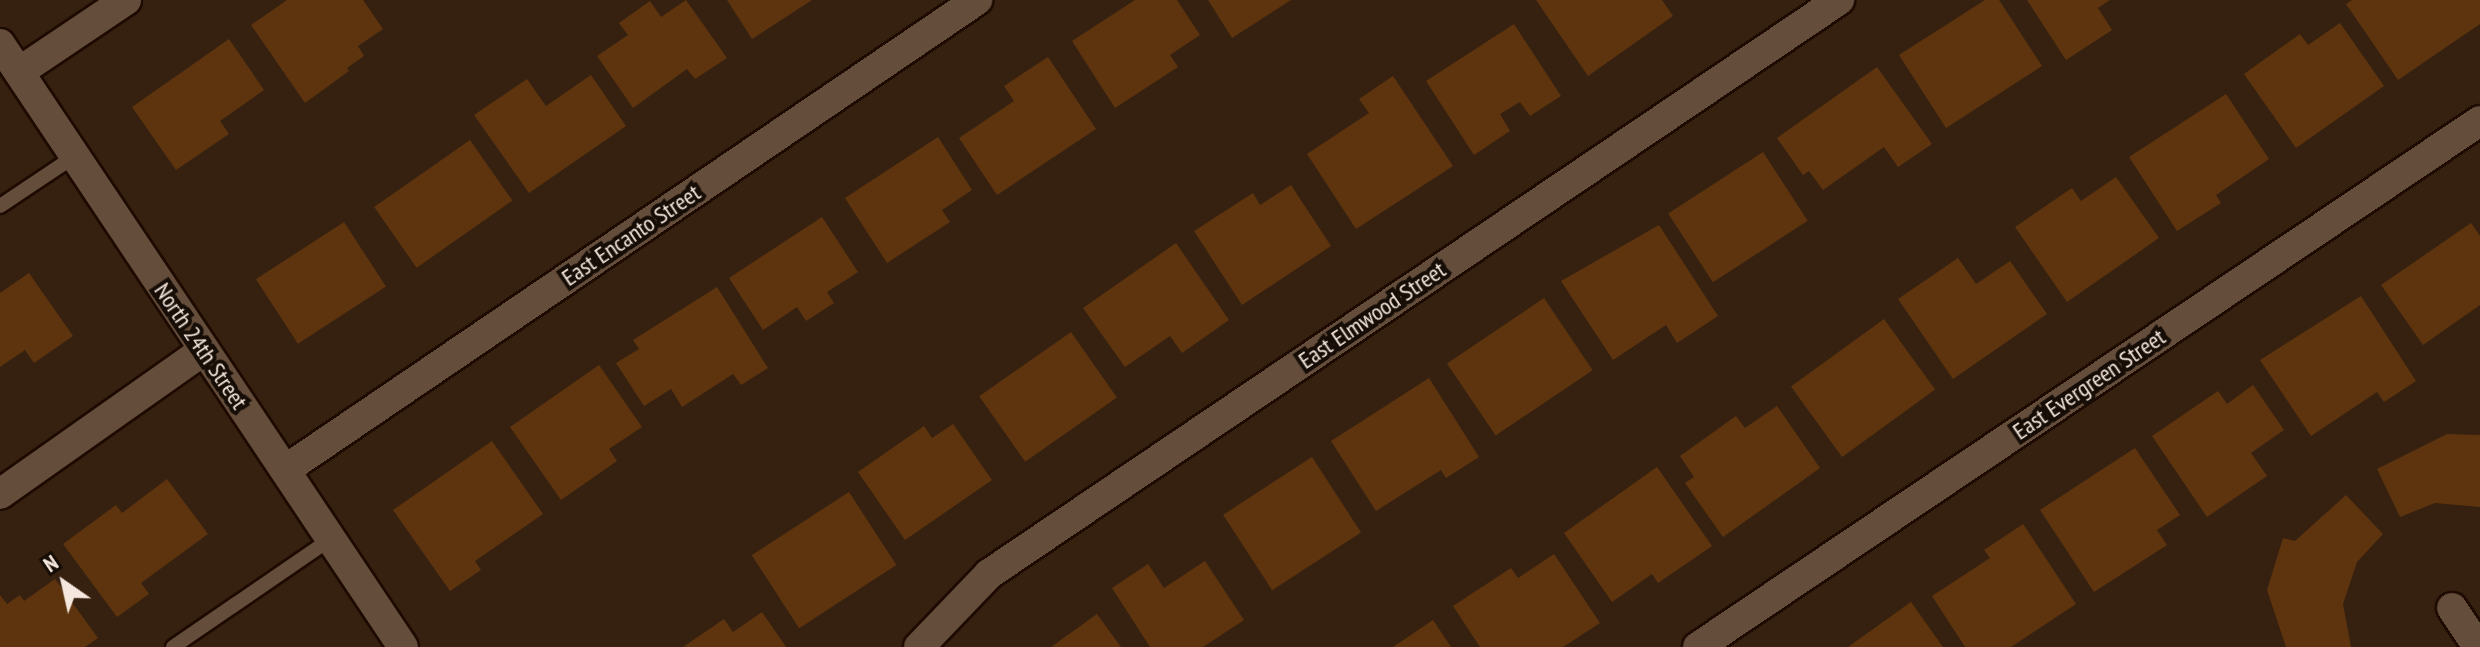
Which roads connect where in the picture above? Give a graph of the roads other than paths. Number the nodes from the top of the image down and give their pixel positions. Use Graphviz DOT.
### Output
graph roads {
  1 [pos="126,0"];
  2 [pos="977,0"];
  3 [pos="1839,0"];
  4 [pos="0,44"];
  5 [pos="19,72"];
  6 [pos="2480,121"];
  7 [pos="75,156"];
  8 [pos="0,206"];
  9 [pos="204,350"];
  10 [pos="285,470"];
  11 [pos="0,494"];
  12 [pos="331,539"];
  13 [pos="2452,608"];
  14 [pos="173,647"];
  15 [pos="403,647"];
  16 [pos="919,647"];
  17 [pos="1698,647"];
  18 [pos="2478,647"];
  1 -- 5 [label="street"];
  2 -- 10 [label="street, East Encanto Street"];
  3 -- 16 [label="street, East Elmwood Street"];
  4 -- 5 [label="street, North 24th Street"];
  5 -- 7 [label="street, North 24th Street"];
  6 -- 17 [label="street, East Evergreen Street"];
  7 -- 8 [label="lane"];
  7 -- 9 [label="street, North 24th Street"];
  9 -- 10 [label="street, North 24th Street"];
  9 -- 11 [label="street"];
  10 -- 12 [label="street, North 24th Street"];
  12 -- 14 [label="lane"];
  12 -- 15 [label="street, North 24th Street"];
  13 -- 18 [label="street"];
}
